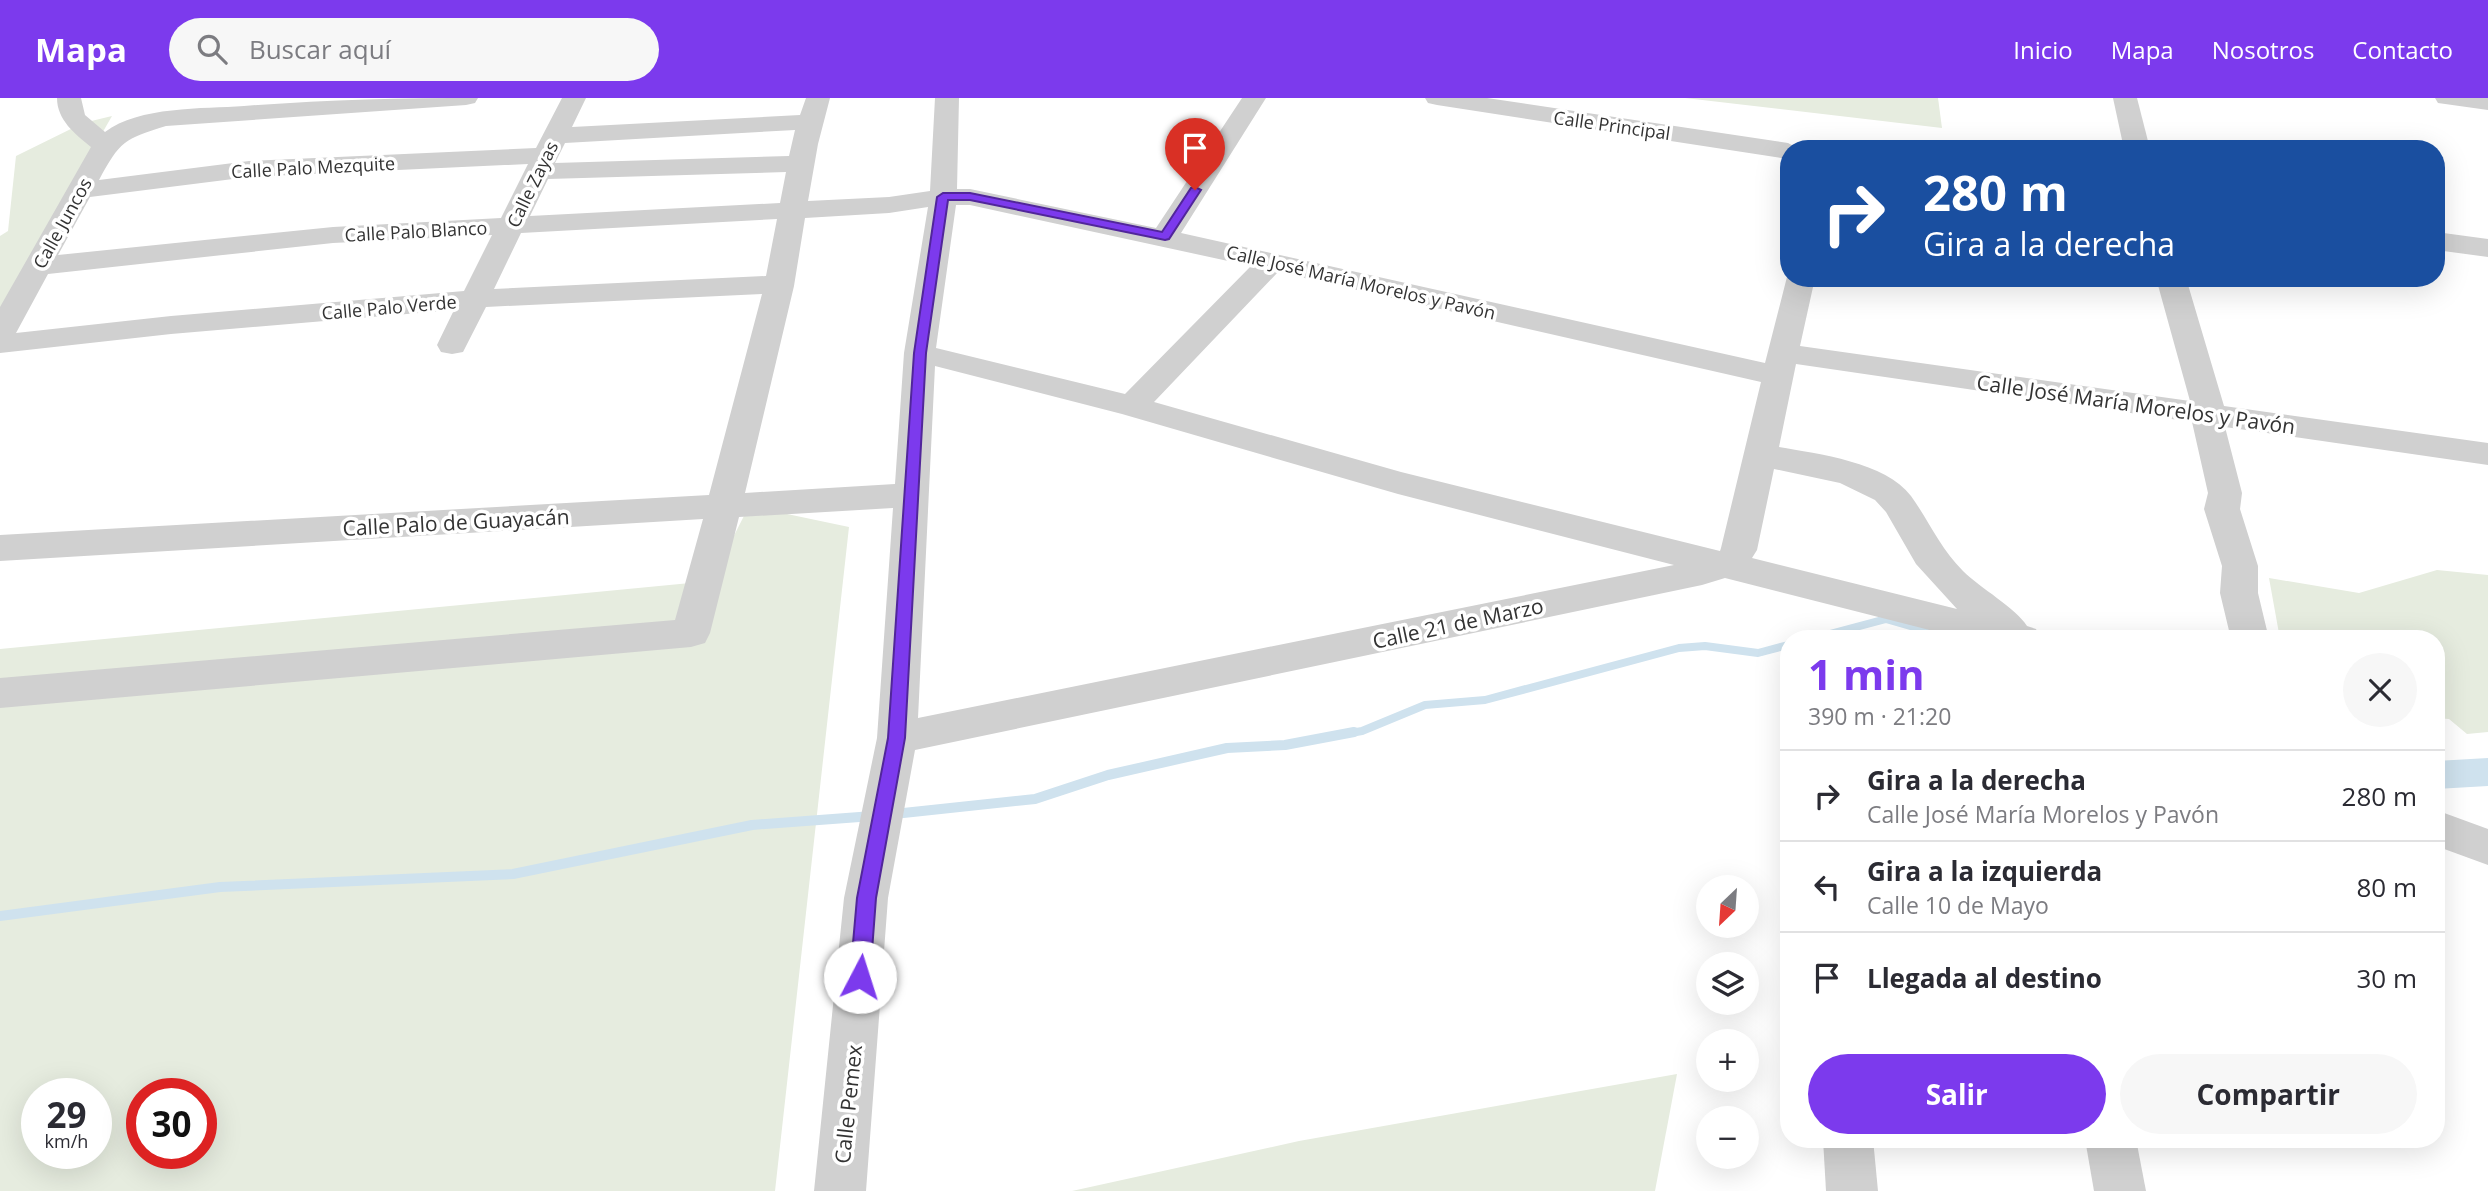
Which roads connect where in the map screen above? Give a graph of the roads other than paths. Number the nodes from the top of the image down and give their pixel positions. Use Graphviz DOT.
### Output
graph roads {
  1 [pos="69,98"];
  2 [pos="466,98"];
  3 [pos="575,98"];
  4 [pos="947,98"];
  5 [pos="1254,98"];
  6 [pos="1437,98"];
  7 [pos="2125,98"];
  8 [pos="2446,98"];
  9 [pos="2488,103"];
  10 [pos="814,110"];
  11 [pos="2135,140"];
  12 [pos="105,145"];
  13 [pos="1780,150"];
  14 [pos="547,154"];
  15 [pos="799,164"];
  16 [pos="80,190"];
  17 [pos="943,197"];
  18 [pos="794,210"];
  19 [pos="510,227"];
  20 [pos="1165,236"];
  21 [pos="2445,242"];
  22 [pos="2488,248"];
  23 [pos="1270,263"];
  24 [pos="38,266"];
  25 [pos="779,284"];
  26 [pos="1798,287"];
  27 [pos="2174,287"];
  28 [pos="475,299"];
  29 [pos="0,334"];
  30 [pos="0,344"];
  31 [pos="452,345"];
  32 [pos="920,353"];
  33 [pos="1781,365"];
  34 [pos="1132,406"];
  35 [pos="2210,415"];
  36 [pos="2488,454"];
  37 [pos="1761,456"];
  38 [pos="913,495"];
  39 [pos="723,507"];
  40 [pos="0,548"];
  41 [pos="1730,564"];
  42 [pos="1988,630"];
  43 [pos="2010,630"];
  44 [pos="2248,630"];
  45 [pos="0,693"];
  46 [pos="897,738"];
  47 [pos="2445,831"];
  48 [pos="2488,847"];
  49 [pos="1849,1148"];
  50 [pos="2112,1148"];
  51 [pos="840,1191"];
  52 [pos="1852,1191"];
  53 [pos="2120,1191"];
  1 -- 12 [label="street"];
  2 -- 12 [label="street, Calle Juncos"];
  3 -- 14 [label="street, Calle Zayas"];
  4 -- 17 [label="street, Calle Pemex"];
  5 -- 20 [label="street"];
  6 -- 13 [label="street, Calle Principal"];
  7 -- 11 [label="street"];
  8 -- 9 [label="street"];
  10 -- 14 [label="street"];
  10 -- 15 [label="street"];
  12 -- 16 [label="street, Calle Juncos"];
  14 -- 15 [label="street, Calle Palo Mezquite"];
  14 -- 16 [label="street, Calle Palo Mezquite"];
  14 -- 19 [label="street, Calle Zayas"];
  15 -- 18 [label="street"];
  16 -- 24 [label="street, Calle Juncos"];
  17 -- 18 [label="street, Calle Palo Blanco"];
  17 -- 20 [label="street, Calle José María Morelos y Pavón"];
  17 -- 32 [label="street, Calle Pemex"];
  18 -- 19 [label="street, Calle Palo Blanco"];
  18 -- 25 [label="street"];
  19 -- 24 [label="street, Calle Palo Blanco"];
  19 -- 28 [label="street, Calle Zayas"];
  20 -- 23 [label="street, Calle José María Morelos y Pavón"];
  21 -- 22 [label="street"];
  23 -- 33 [label="street, Calle José María Morelos y Pavón"];
  23 -- 34 [label="street"];
  24 -- 29 [label="street, Calle Juncos"];
  25 -- 28 [label="street, Calle Palo Verde"];
  25 -- 39 [label="street"];
  26 -- 33 [label="street"];
  27 -- 35 [label="street"];
  28 -- 30 [label="street, Calle Palo Verde"];
  28 -- 31 [label="street, Calle Zayas"];
  32 -- 34 [label="street"];
  32 -- 38 [label="street, Calle Pemex"];
  33 -- 35 [label="street, Calle José María Morelos y Pavón"];
  33 -- 37 [label="street"];
  34 -- 41 [label="street"];
  35 -- 36 [label="street, Calle José María Morelos y Pavón"];
  35 -- 44 [label="street"];
  37 -- 41 [label="street"];
  37 -- 43 [label="street"];
  38 -- 39 [label="street, Calle Palo de Guayacán"];
  38 -- 46 [label="street, Calle Pemex"];
  39 -- 40 [label="street, Calle Palo de Guayacán"];
  39 -- 45 [label="street"];
  41 -- 42 [label="street"];
  41 -- 46 [label="street, Calle 21 de Marzo"];
  46 -- 51 [label="street, Calle Pemex"];
  47 -- 48 [label="street"];
  49 -- 52 [label="street"];
  50 -- 53 [label="street"];
}
